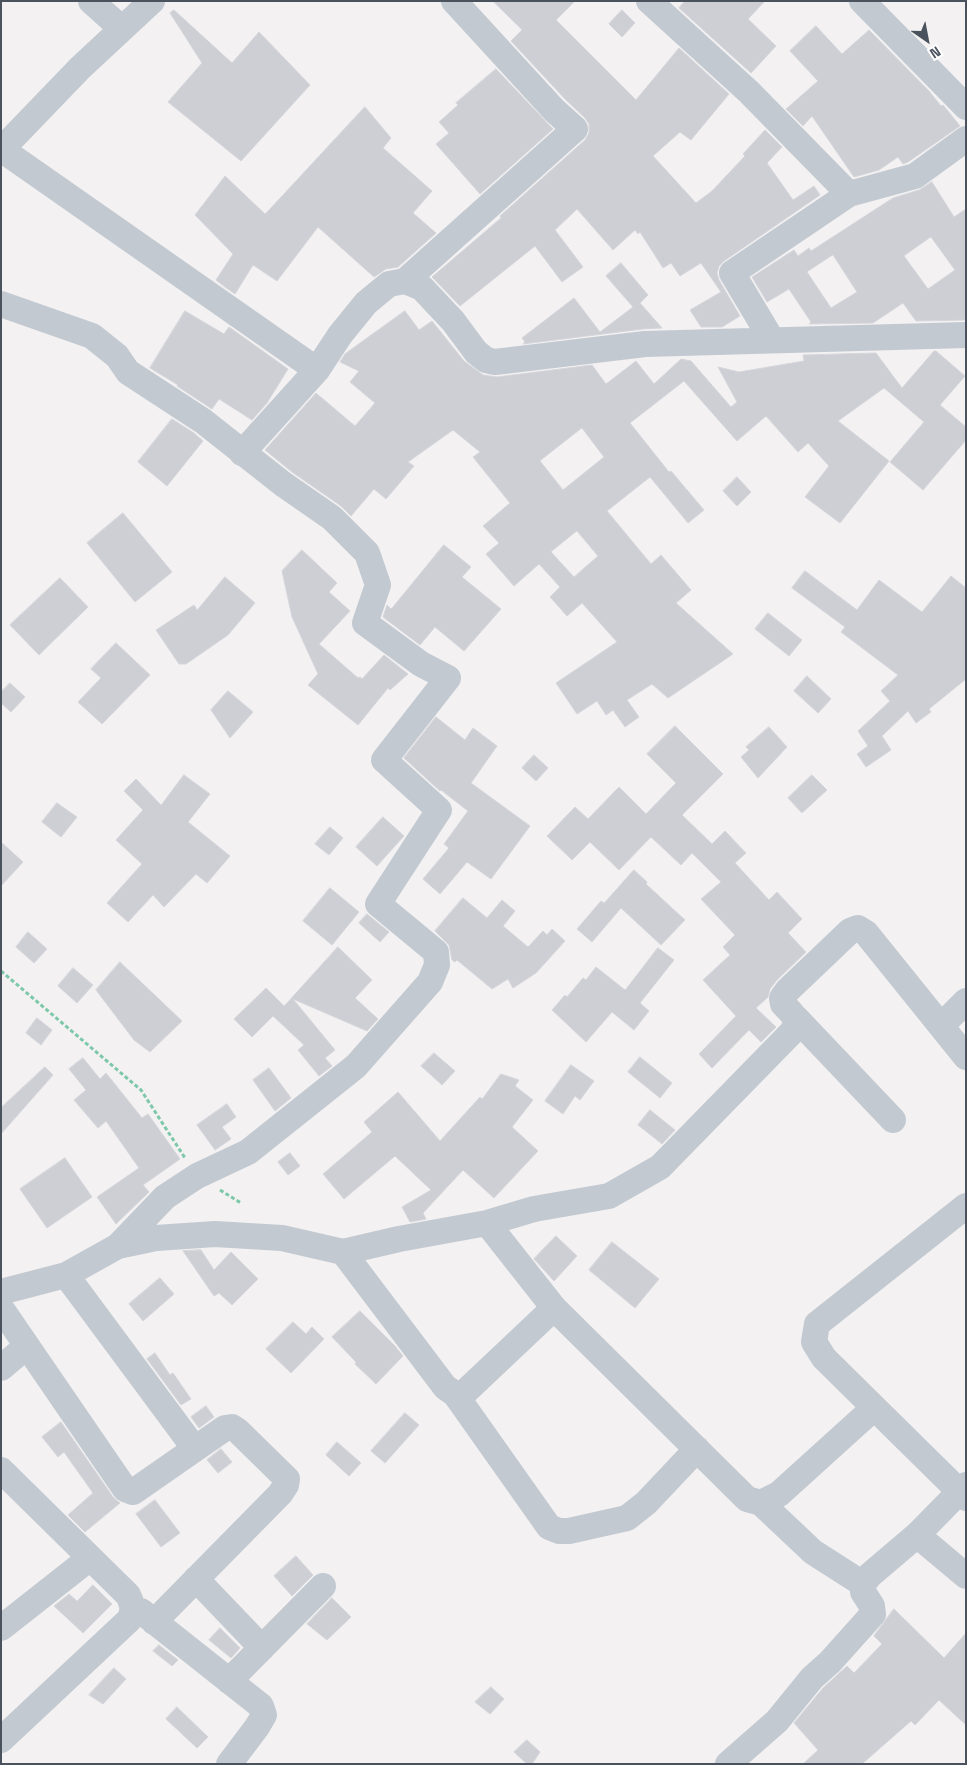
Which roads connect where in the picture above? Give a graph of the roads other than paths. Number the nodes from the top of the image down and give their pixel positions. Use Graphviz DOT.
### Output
graph roads {
  1 [pos="91,1"];
  2 [pos="152,1"];
  3 [pos="454,1"];
  4 [pos="649,1"];
  5 [pos="862,1"];
  6 [pos="122,29"];
  7 [pos="966,107"];
  8 [pos="966,139"];
  9 [pos="1,150"];
  10 [pos="849,194"];
  11 [pos="405,281"];
  12 [pos="1,304"];
  13 [pos="966,335"];
  14 [pos="772,340"];
  15 [pos="316,370"];
  16 [pos="242,452"];
  17 [pos="966,1001"];
  18 [pos="796,1018"];
  19 [pos="941,1026"];
  20 [pos="966,1057"];
  21 [pos="893,1120"];
  22 [pos="966,1206"];
  23 [pos="487,1222"];
  24 [pos="118,1246"];
  25 [pos="344,1252"];
  26 [pos="66,1275"];
  27 [pos="1,1292"];
  28 [pos="1,1308"];
  29 [pos="554,1308"];
  30 [pos="27,1346"];
  31 [pos="1,1368"];
  32 [pos="455,1394"];
  33 [pos="874,1408"];
  34 [pos="697,1448"];
  35 [pos="195,1449"];
  36 [pos="7,1486"];
  37 [pos="964,1491"];
  38 [pos="761,1503"];
  39 [pos="917,1534"];
  40 [pos="90,1558"];
  41 [pos="966,1576"];
  42 [pos="196,1579"];
  43 [pos="863,1584"];
  44 [pos="323,1586"];
  45 [pos="133,1605"];
  46 [pos="154,1622"];
  47 [pos="1,1628"];
  48 [pos="262,1648"];
  49 [pos="229,1681"];
  50 [pos="1,1740"];
  51 [pos="228,1764"];
  52 [pos="728,1764"];
  1 -- 6 [label="street"];
  2 -- 6 [label="street"];
  3 -- 11 [label="street"];
  4 -- 10 [label="street"];
  5 -- 7 [label="street"];
  6 -- 9 [label="street"];
  8 -- 10 [label="street"];
  9 -- 15 [label="street"];
  10 -- 14 [label="street"];
  11 -- 14 [label="street"];
  11 -- 15 [label="street"];
  12 -- 16 [label="street"];
  13 -- 14 [label="street"];
  15 -- 16 [label="street"];
  16 -- 24 [label="street"];
  17 -- 19 [label="street"];
  18 -- 19 [label="street"];
  18 -- 21 [label="street"];
  18 -- 23 [label="street"];
  19 -- 20 [label="street"];
  22 -- 33 [label="street"];
  23 -- 25 [label="street"];
  23 -- 29 [label="street"];
  24 -- 25 [label="street"];
  24 -- 26 [label="street"];
  25 -- 32 [label="street"];
  26 -- 27 [label="street"];
  26 -- 35 [label="street"];
  28 -- 30 [label="street"];
  29 -- 32 [label="street"];
  29 -- 34 [label="street"];
  30 -- 31 [label="street"];
  30 -- 35 [label="street"];
  32 -- 34 [label="street"];
  33 -- 37 [label="street"];
  33 -- 38 [label="street"];
  34 -- 38 [label="street"];
  35 -- 42 [label="street"];
  36 -- 40 [label="street"];
  37 -- 39 [label="street"];
  38 -- 43 [label="street"];
  39 -- 41 [label="street"];
  39 -- 43 [label="street"];
  40 -- 45 [label="street"];
  40 -- 47 [label="street"];
  42 -- 46 [label="street"];
  42 -- 48 [label="street"];
  43 -- 52 [label="street"];
  44 -- 48 [label="street"];
  45 -- 46 [label="street"];
  45 -- 50 [label="street"];
  46 -- 49 [label="street"];
  48 -- 49 [label="street"];
  49 -- 51 [label="street"];
}
